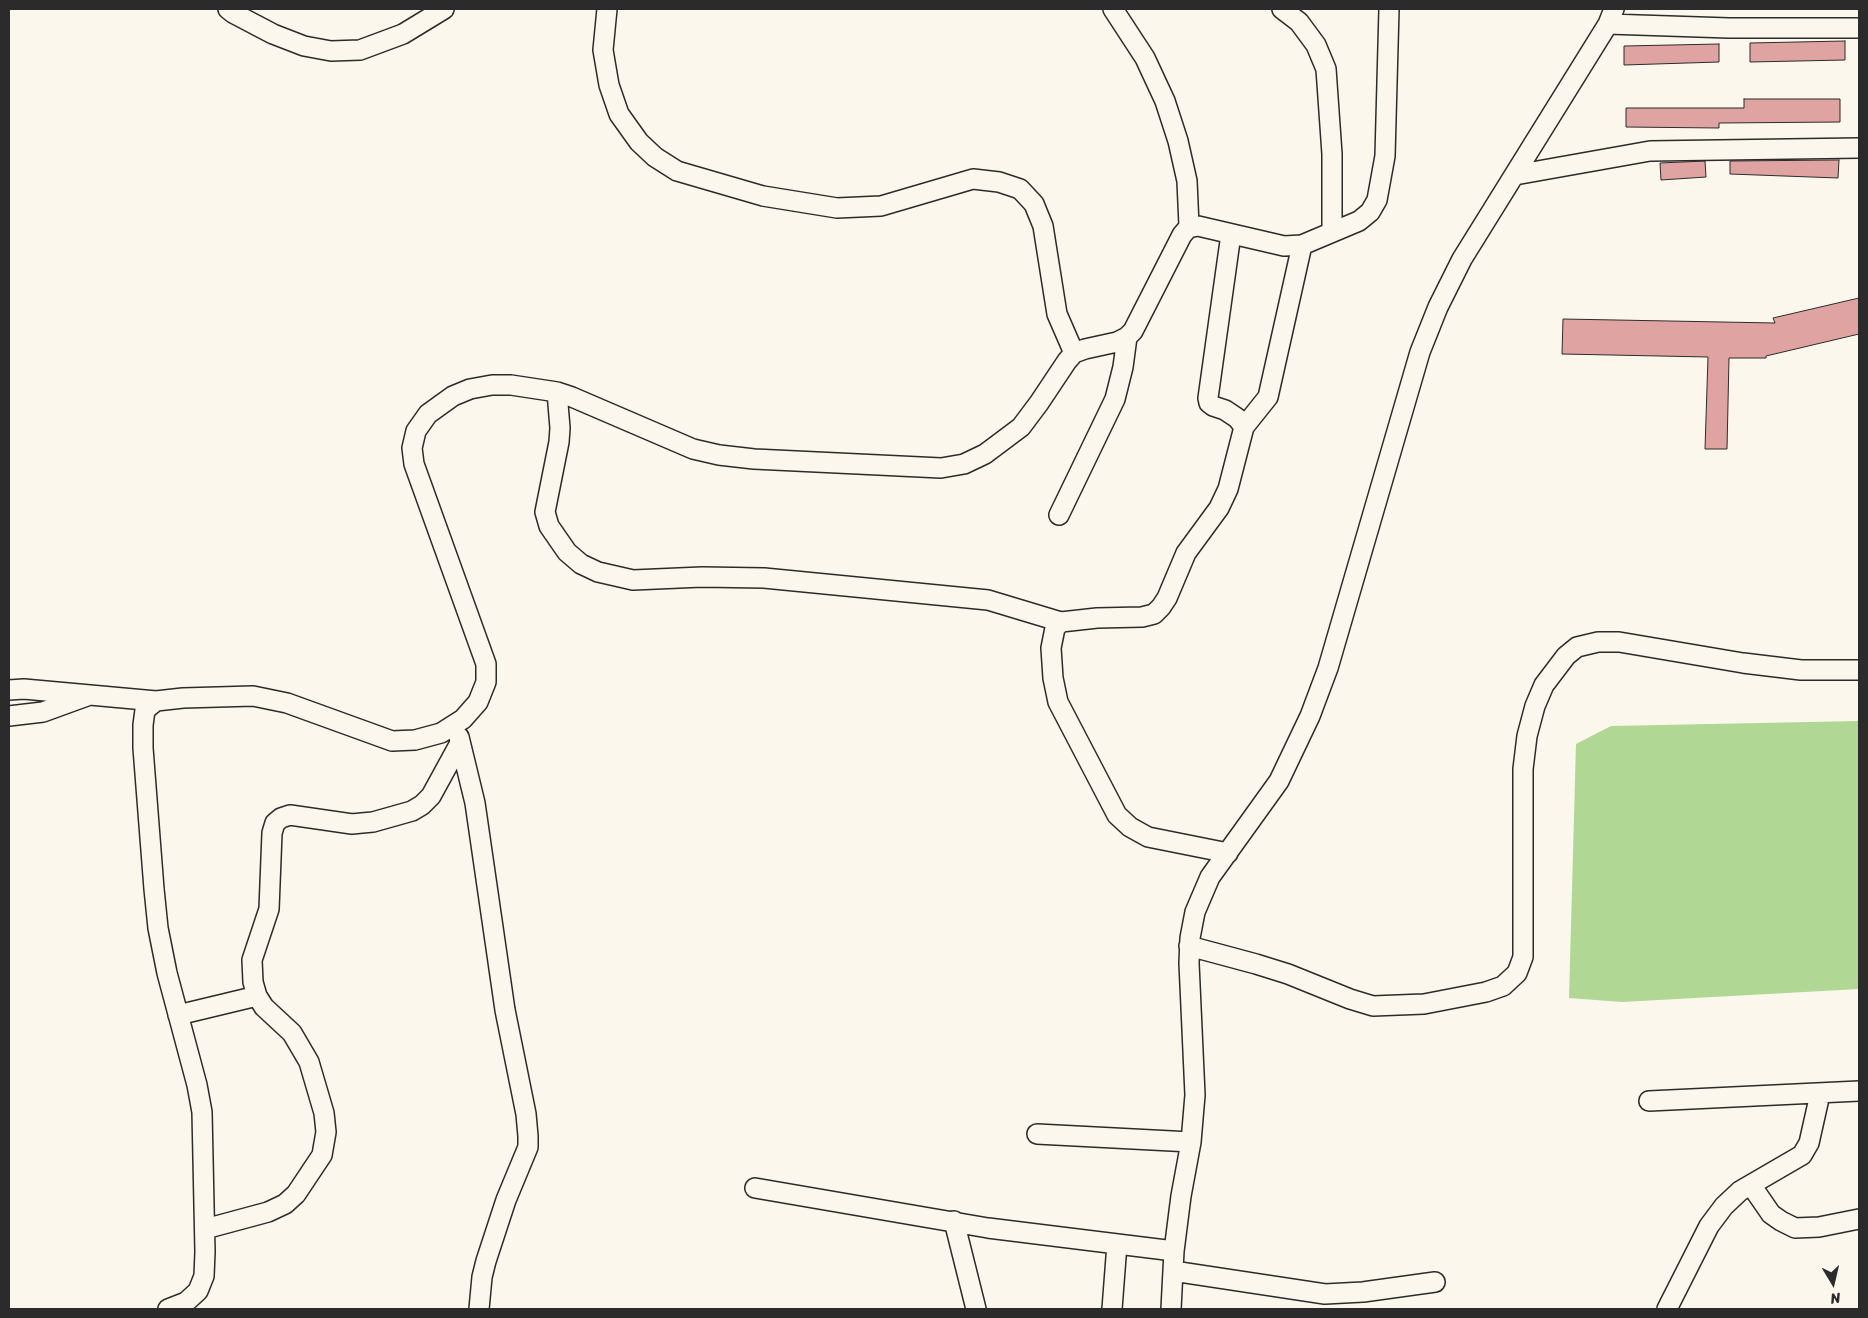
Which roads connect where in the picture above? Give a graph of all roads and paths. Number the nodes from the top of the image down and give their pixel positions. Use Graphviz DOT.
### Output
graph roads {
  1 [pos="228,9"];
  2 [pos="444,9"];
  3 [pos="607,9"];
  4 [pos="1113,9"];
  5 [pos="1282,9"];
  6 [pos="1389,9"];
  7 [pos="1611,16"];
  8 [pos="1857,28"];
  9 [pos="1859,148"];
  10 [pos="1514,175"];
  11 [pos="1198,226"];
  12 [pos="1332,232"];
  13 [pos="1231,234"];
  14 [pos="1302,245"];
  15 [pos="1126,337"];
  16 [pos="1074,353"];
  17 [pos="558,392"];
  18 [pos="1244,427"];
  19 [pos="1059,515"];
  20 [pos="1061,622"];
  21 [pos="1859,670"];
  22 [pos="9,690"];
  23 [pos="93,694"];
  24 [pos="156,701"];
  25 [pos="9,716"];
  26 [pos="456,724"];
  27 [pos="460,743"];
  28 [pos="1228,853"];
  29 [pos="1190,946"];
  30 [pos="257,996"];
  31 [pos="178,1015"];
  32 [pos="1859,1091"];
  33 [pos="1820,1094"];
  34 [pos="1649,1101"];
  35 [pos="1037,1134"];
  36 [pos="1191,1142"];
  37 [pos="1751,1184"];
  38 [pos="755,1188"];
  39 [pos="1859,1219"];
  40 [pos="954,1222"];
  41 [pos="205,1229"];
  42 [pos="1116,1244"];
  43 [pos="1174,1252"];
  44 [pos="1173,1271"];
  45 [pos="1435,1282"];
  46 [pos="168,1309"];
  47 [pos="479,1309"];
  48 [pos="976,1309"];
  49 [pos="1112,1309"];
  50 [pos="1171,1309"];
  51 [pos="1667,1309"];
  1 -- 2 [label="street"];
  3 -- 16 [label="street"];
  4 -- 11 [label="street"];
  5 -- 12 [label="street"];
  6 -- 12 [label="street"];
  7 -- 8 [label="street"];
  7 -- 10 [label="street"];
  9 -- 10 [label="street"];
  10 -- 28 [label="street"];
  11 -- 13 [label="street"];
  11 -- 15 [label="street"];
  12 -- 14 [label="street"];
  13 -- 14 [label="street"];
  13 -- 18 [label="street"];
  14 -- 18 [label="street"];
  15 -- 16 [label="street"];
  15 -- 19 [label="street"];
  16 -- 17 [label="street"];
  17 -- 20 [label="street"];
  17 -- 26 [label="street"];
  18 -- 20 [label="street"];
  20 -- 28 [label="street"];
  21 -- 29 [label="street"];
  22 -- 23 [label="street"];
  23 -- 24 [label="street"];
  23 -- 25 [label="street"];
  24 -- 26 [label="street"];
  24 -- 31 [label="street"];
  26 -- 27 [label="street"];
  27 -- 30 [label="street"];
  27 -- 47 [label="street"];
  28 -- 29 [label="street"];
  29 -- 36 [label="street"];
  30 -- 31 [label="street"];
  30 -- 41 [label="street"];
  31 -- 41 [label="street"];
  32 -- 33 [label="street"];
  33 -- 34 [label="street"];
  33 -- 37 [label="street"];
  35 -- 36 [label="street"];
  36 -- 43 [label="street"];
  37 -- 39 [label="street"];
  37 -- 51 [label="street"];
  38 -- 40 [label="street"];
  40 -- 42 [label="street"];
  40 -- 48 [label="street"];
  41 -- 46 [label="street"];
  42 -- 43 [label="street"];
  42 -- 49 [label="street"];
  43 -- 44 [label="street"];
  44 -- 45 [label="street"];
  44 -- 50 [label="street"];
}
